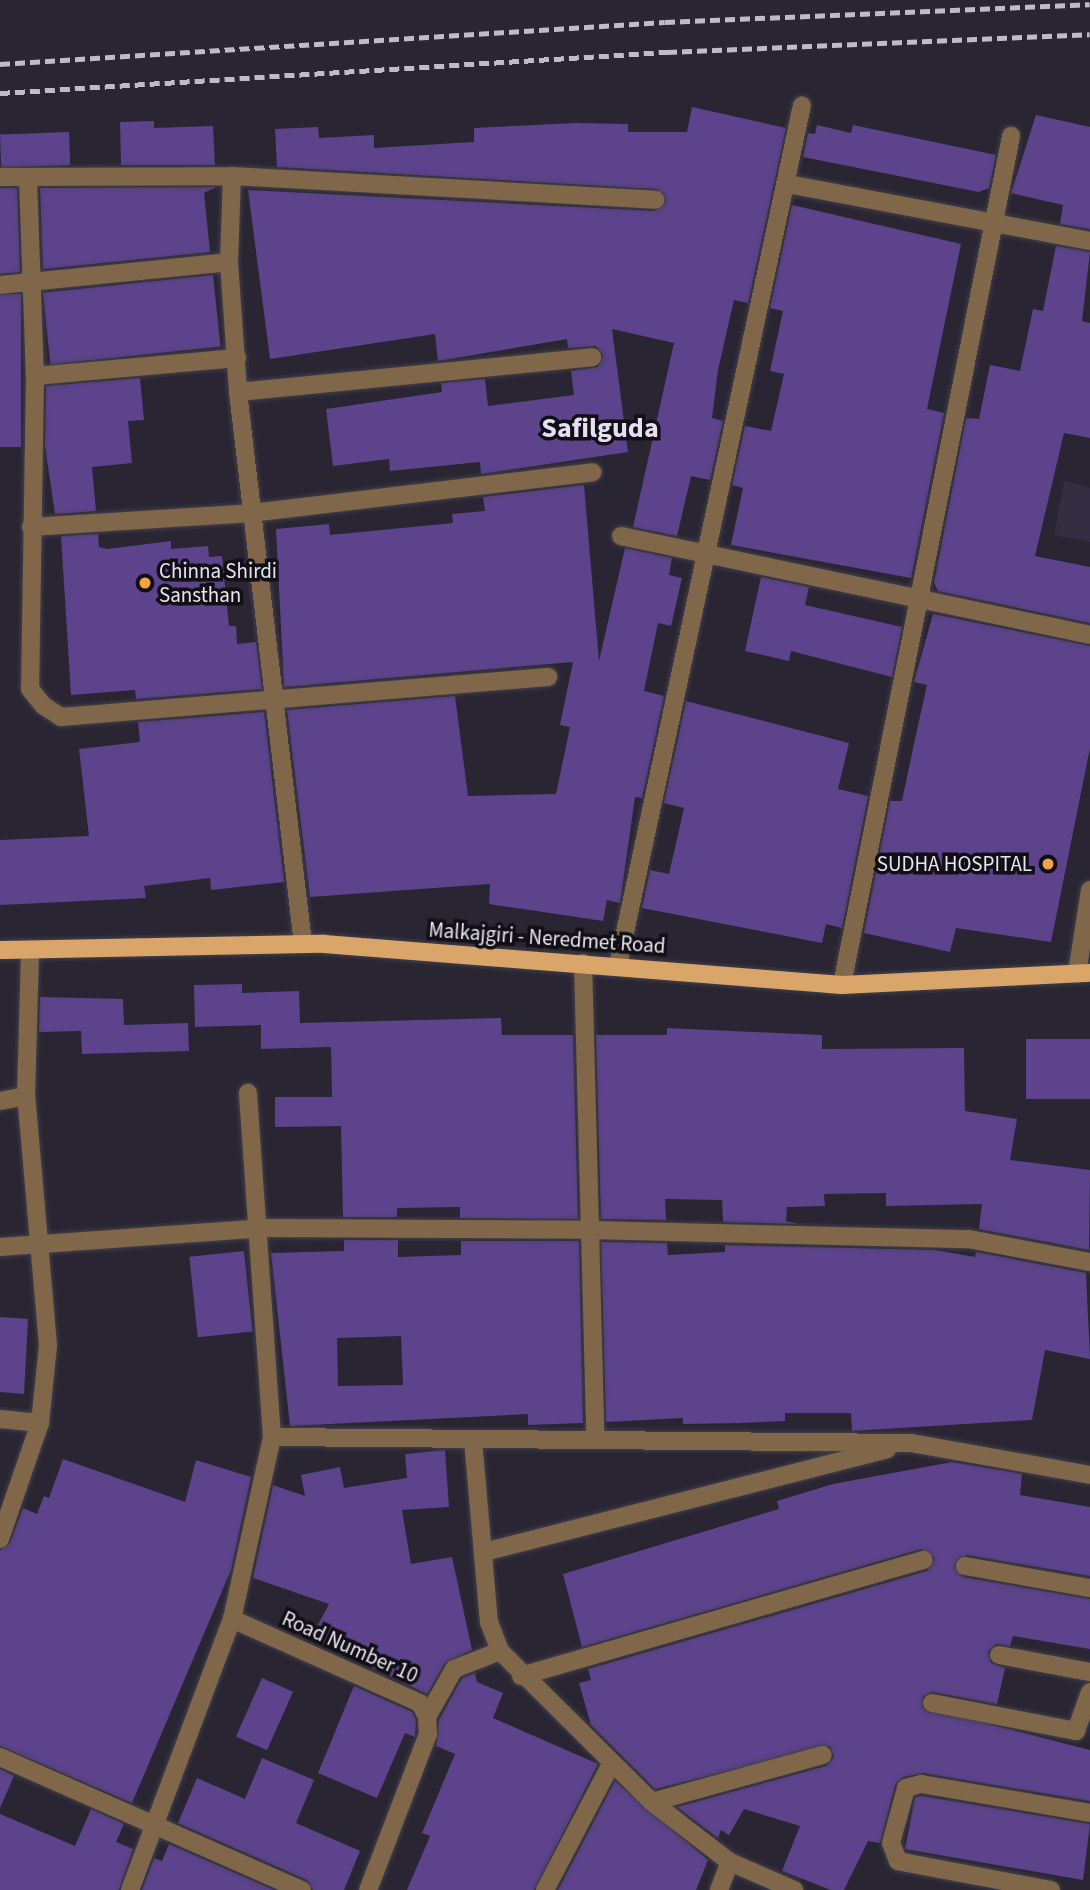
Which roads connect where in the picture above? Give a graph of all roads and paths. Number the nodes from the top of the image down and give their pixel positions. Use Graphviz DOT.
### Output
graph roads {
  1 [pos="802,105"];
  2 [pos="1011,136"];
  3 [pos="232,176"];
  4 [pos="0,177"];
  5 [pos="28,178"];
  6 [pos="788,184"];
  7 [pos="654,200"];
  8 [pos="993,223"];
  9 [pos="1090,242"];
  10 [pos="229,262"];
  11 [pos="30,283"];
  12 [pos="0,285"];
  13 [pos="592,357"];
  14 [pos="237,358"];
  15 [pos="35,376"];
  16 [pos="238,392"];
  17 [pos="593,471"];
  18 [pos="251,513"];
  19 [pos="31,527"];
  20 [pos="621,536"];
  21 [pos="706,552"];
  22 [pos="918,597"];
  23 [pos="1090,635"];
  24 [pos="548,677"];
  25 [pos="277,702"];
  26 [pos="1090,890"];
  27 [pos="303,944"];
  28 [pos="0,950"];
  29 [pos="30,950"];
  30 [pos="583,963"];
  31 [pos="618,965"];
  32 [pos="1084,973"];
  33 [pos="842,985"];
  34 [pos="247,1093"];
  35 [pos="26,1096"];
  36 [pos="0,1101"];
  37 [pos="262,1228"];
  38 [pos="591,1230"];
  39 [pos="36,1242"];
  40 [pos="0,1247"];
  41 [pos="1090,1262"];
  42 [pos="0,1419"];
  43 [pos="40,1423"];
  44 [pos="272,1437"];
  45 [pos="595,1437"];
  46 [pos="473,1440"];
  47 [pos="911,1443"];
  48 [pos="1090,1475"];
  49 [pos="0,1539"];
  50 [pos="484,1552"];
  51 [pos="923,1560"];
  52 [pos="965,1566"];
  53 [pos="1090,1588"];
  54 [pos="232,1619"];
  55 [pos="500,1651"];
  56 [pos="999,1655"];
  57 [pos="1090,1672"];
  58 [pos="521,1676"];
  59 [pos="1090,1692"];
  60 [pos="932,1703"];
  61 [pos="427,1717"];
  62 [pos="823,1755"];
  63 [pos="0,1757"];
  64 [pos="610,1766"];
  65 [pos="652,1802"];
  66 [pos="1090,1813"];
  67 [pos="154,1824"];
  68 [pos="730,1862"];
  69 [pos="130,1890"];
  70 [pos="302,1890"];
  71 [pos="368,1890"];
  72 [pos="545,1890"];
  73 [pos="719,1890"];
  74 [pos="794,1890"];
  75 [pos="1051,1890"];
  1 -- 6 [label="street"];
  2 -- 8 [label="street"];
  3 -- 5 [label="street"];
  3 -- 7 [label="street"];
  3 -- 10 [label="street"];
  4 -- 5 [label="street"];
  5 -- 11 [label="street"];
  6 -- 8 [label="street"];
  6 -- 21 [label="street"];
  8 -- 9 [label="street"];
  8 -- 22 [label="street"];
  10 -- 11 [label="street"];
  10 -- 14 [label="street"];
  11 -- 12 [label="street"];
  11 -- 15 [label="street"];
  13 -- 16 [label="street"];
  14 -- 15 [label="street"];
  14 -- 16 [label="street"];
  15 -- 19 [label="street"];
  16 -- 18 [label="street"];
  17 -- 18 [label="street"];
  18 -- 19 [label="street"];
  18 -- 25 [label="street"];
  19 -- 25 [label="street"];
  20 -- 21 [label="street"];
  21 -- 22 [label="street"];
  21 -- 31 [label="street"];
  22 -- 23 [label="street"];
  22 -- 33 [label="street"];
  24 -- 25 [label="street"];
  25 -- 27 [label="street"];
  26 -- 32 [label="street"];
  27 -- 29 [label="main road, Malkajgiri - Neredmet Road"];
  27 -- 30 [label="main road, Malkajgiri - Neredmet Road"];
  28 -- 29 [label="main road, Malkajgiri - Neredmet Road"];
  29 -- 35 [label="street"];
  30 -- 31 [label="main road, Malkajgiri - Neredmet Road"];
  30 -- 38 [label="street"];
  31 -- 33 [label="main road, Malkajgiri - Neredmet Road"];
  32 -- 33 [label="main road, Malkajgiri - Neredmet Road"];
  34 -- 37 [label="street"];
  35 -- 36 [label="street"];
  35 -- 39 [label="street"];
  37 -- 38 [label="street"];
  37 -- 39 [label="street"];
  37 -- 44 [label="street"];
  38 -- 41 [label="street"];
  38 -- 45 [label="street"];
  39 -- 40 [label="street"];
  39 -- 43 [label="street"];
  42 -- 43 [label="street"];
  43 -- 49 [label="street"];
  44 -- 46 [label="street"];
  44 -- 54 [label="street"];
  45 -- 46 [label="street"];
  45 -- 47 [label="street"];
  46 -- 50 [label="street"];
  47 -- 48 [label="street"];
  47 -- 50 [label="street"];
  50 -- 55 [label="street"];
  51 -- 58 [label="street"];
  52 -- 53 [label="street"];
  54 -- 61 [label="street, Road Number 10"];
  54 -- 67 [label="street"];
  55 -- 58 [label="street"];
  55 -- 61 [label="street"];
  56 -- 57 [label="street"];
  58 -- 64 [label="street"];
  59 -- 60 [label="street"];
  61 -- 71 [label="street"];
  62 -- 65 [label="street"];
  63 -- 67 [label="street"];
  64 -- 65 [label="street"];
  64 -- 72 [label="street"];
  65 -- 68 [label="street"];
  66 -- 75 [label="street"];
  67 -- 69 [label="street"];
  67 -- 70 [label="street"];
  68 -- 73 [label="street"];
  68 -- 74 [label="street"];
}
